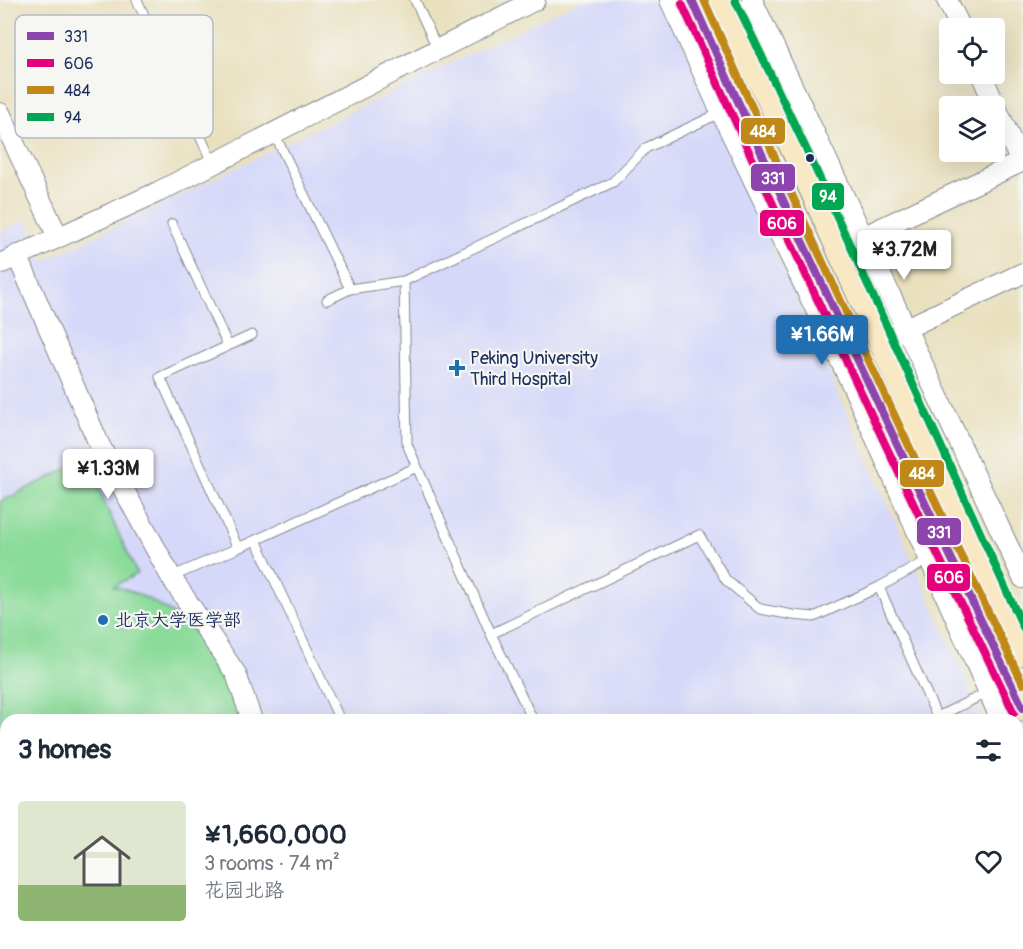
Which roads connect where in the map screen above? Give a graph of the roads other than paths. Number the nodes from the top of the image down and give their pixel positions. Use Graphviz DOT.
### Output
graph roads {
  1 [pos="136,0"];
  2 [pos="415,0"];
  3 [pos="535,0"];
  4 [pos="670,0"];
  5 [pos="692,0"];
  6 [pos="723,0"];
  7 [pos="752,0"];
  8 [pos="143,15"];
  9 [pos="437,48"];
  10 [pos="986,84"];
  11 [pos="730,109"];
  12 [pos="0,113"];
  13 [pos="274,133"];
  14 [pos="201,138"];
  15 [pos="1022,162"];
  16 [pos="213,164"];
  17 [pos="172,224"];
  18 [pos="58,237"];
  19 [pos="863,237"];
  20 [pos="839,249"];
  21 [pos="8,260"];
  22 [pos="1023,273"];
  23 [pos="404,281"];
  24 [pos="350,289"];
  25 [pos="327,300"];
  26 [pos="905,329"];
  27 [pos="252,335"];
  28 [pos="880,340"];
  29 [pos="228,346"];
  30 [pos="417,467"];
  31 [pos="256,540"];
  32 [pos="238,548"];
  33 [pos="938,555"];
  34 [pos="171,577"];
  35 [pos="1023,578"];
  36 [pos="879,586"];
  37 [pos="491,634"];
  38 [pos="1023,652"];
  39 [pos="999,687"];
  40 [pos="1023,708"];
  41 [pos="250,714"];
  42 [pos="337,714"];
  43 [pos="530,714"];
  44 [pos="936,714"];
  45 [pos="943,714"];
  46 [pos="1000,714"];
  1 -- 8 [label="lane"];
  2 -- 9 [label="lane"];
  3 -- 9 [label="street"];
  4 -- 11 [label="street"];
  5 -- 11 [label="street"];
  6 -- 20 [label="street"];
  7 -- 19 [label="street"];
  9 -- 13 [label="street"];
  10 -- 15 [label="street"];
  11 -- 23 [label="lane"];
  11 -- 33 [label="street"];
  12 -- 18 [label="street"];
  13 -- 16 [label="street"];
  13 -- 24 [label="lane"];
  14 -- 16 [label="lane"];
  15 -- 19 [label="street"];
  16 -- 18 [label="street"];
  17 -- 29 [label="lane"];
  18 -- 21 [label="street"];
  19 -- 20 [label="street"];
  19 -- 26 [label="street"];
  20 -- 28 [label="street"];
  21 -- 34 [label="street"];
  22 -- 26 [label="street"];
  23 -- 24 [label="lane"];
  23 -- 30 [label="lane"];
  24 -- 25 [label="lane"];
  26 -- 28 [label="street"];
  26 -- 35 [label="street"];
  27 -- 29 [label="lane"];
  28 -- 38 [label="street"];
  29 -- 32 [label="lane"];
  30 -- 31 [label="lane"];
  30 -- 37 [label="lane"];
  31 -- 32 [label="lane"];
  31 -- 42 [label="lane"];
  32 -- 34 [label="lane"];
  33 -- 36 [label="lane"];
  33 -- 39 [label="street"];
  34 -- 41 [label="street"];
  36 -- 37 [label="lane"];
  36 -- 44 [label="lane"];
  37 -- 43 [label="lane"];
  39 -- 40 [label="street"];
  39 -- 45 [label="lane"];
  39 -- 46 [label="street"];
}
